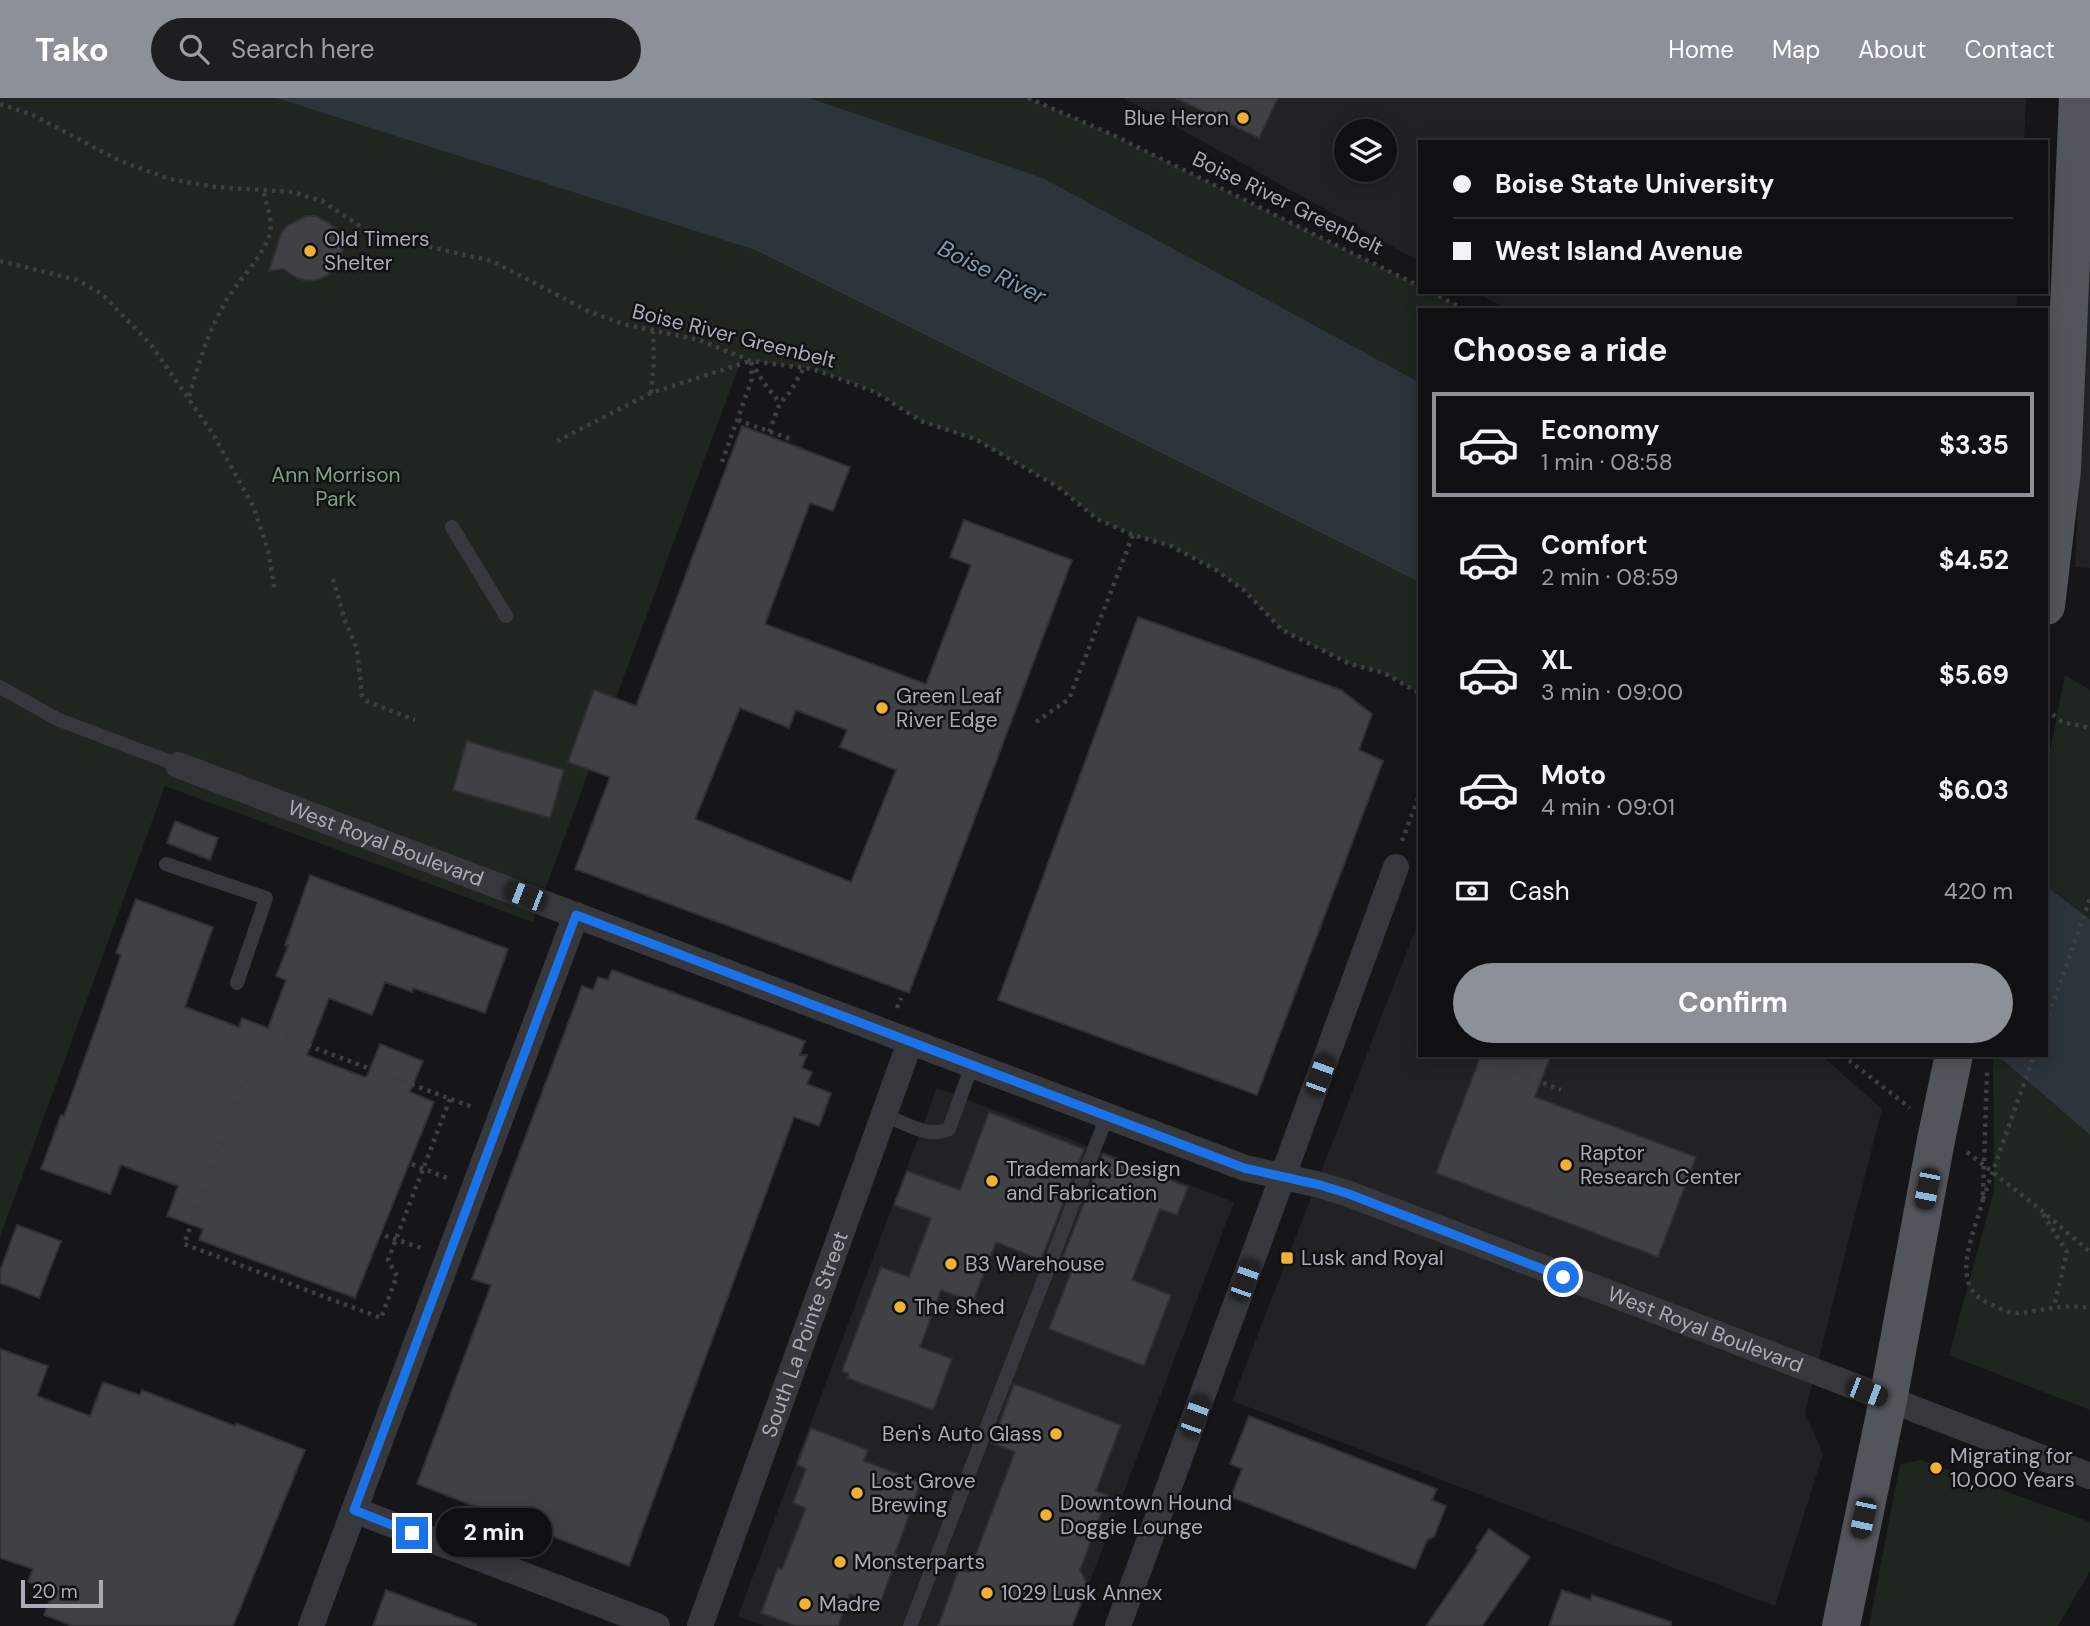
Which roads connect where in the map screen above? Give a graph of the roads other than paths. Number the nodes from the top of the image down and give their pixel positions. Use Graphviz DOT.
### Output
graph roads {
  1 [pos="2078,98"];
  2 [pos="452,527"];
  3 [pos="2048,589"];
  4 [pos="506,616"];
  5 [pos="0,687"];
  6 [pos="178,765"];
  7 [pos="166,864"];
  8 [pos="1396,867"];
  9 [pos="576,915"];
  10 [pos="237,983"];
  11 [pos="910,1042"];
  12 [pos="1970,1062"];
  13 [pos="972,1065"];
  14 [pos="885,1115"];
  15 [pos="1107,1116"];
  16 [pos="1283,1176"];
  17 [pos="1888,1400"];
  18 [pos="2090,1476"];
  19 [pos="354,1510"];
  20 [pos="311,1626"];
  21 [pos="657,1626"];
  22 [pos="700,1626"];
  23 [pos="910,1626"];
  24 [pos="1118,1626"];
  25 [pos="1841,1626"];
  1 -- 3 [label="main road"];
  2 -- 4 [label="lane"];
  5 -- 6 [label="lane"];
  6 -- 9 [label="street, West Royal Boulevard"];
  7 -- 10 [label="lane"];
  8 -- 16 [label="street"];
  9 -- 11 [label="street, West Royal Boulevard"];
  9 -- 19 [label="street"];
  11 -- 13 [label="street, West Royal Boulevard"];
  11 -- 14 [label="street, South La Pointe Street"];
  12 -- 17 [label="main road, bridge"];
  13 -- 14 [label="lane"];
  13 -- 15 [label="street, West Royal Boulevard"];
  14 -- 22 [label="street, South La Pointe Street"];
  15 -- 16 [label="street, West Royal Boulevard"];
  15 -- 23 [label="lane"];
  16 -- 17 [label="street, West Royal Boulevard"];
  16 -- 24 [label="street"];
  17 -- 18 [label="street, West Royal Boulevard"];
  17 -- 25 [label="main road"];
  19 -- 20 [label="street"];
  19 -- 21 [label="street"];
}
